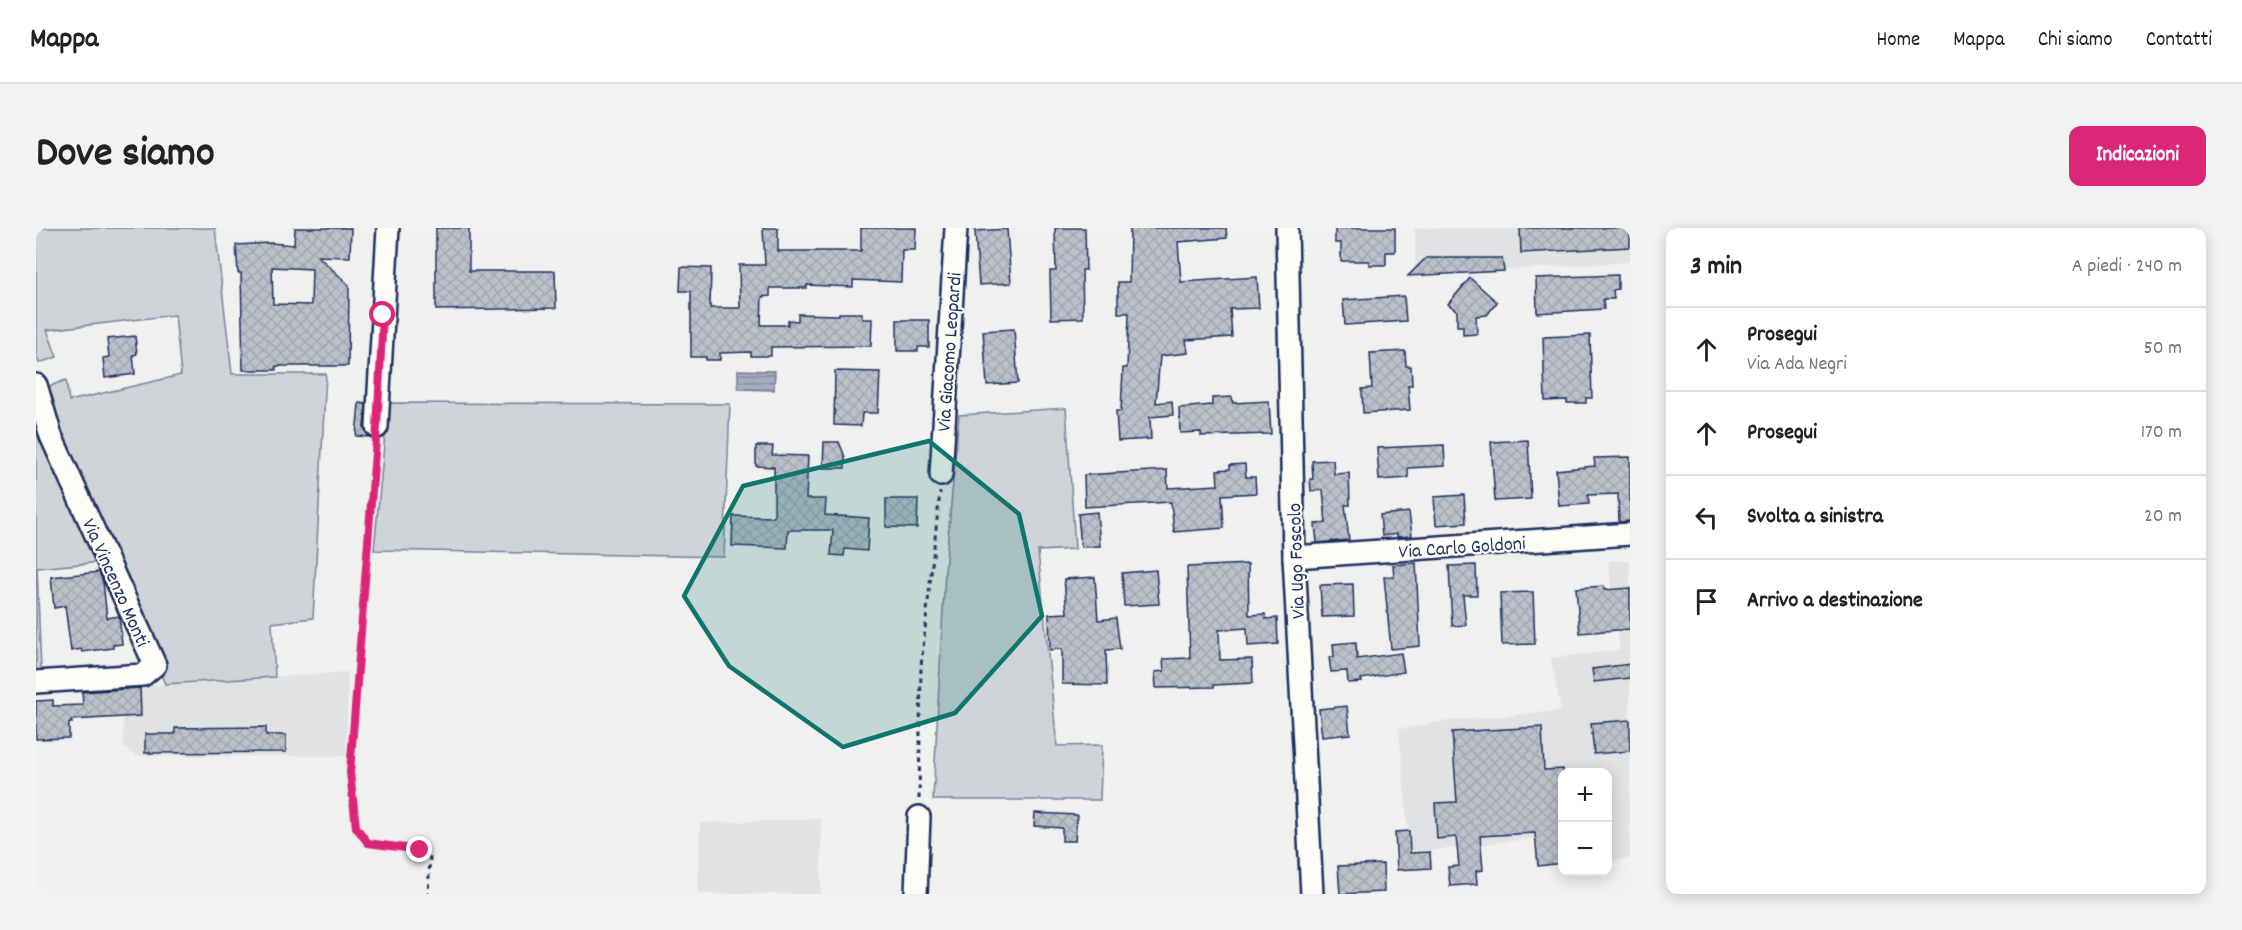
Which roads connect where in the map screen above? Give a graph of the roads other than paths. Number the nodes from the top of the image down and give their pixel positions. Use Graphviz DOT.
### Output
graph roads {
  1 [pos="388,228"];
  2 [pos="956,228"];
  3 [pos="1287,228"];
  4 [pos="36,385"];
  5 [pos="377,427"];
  6 [pos="941,476"];
  7 [pos="1630,534"];
  8 [pos="1294,557"];
  9 [pos="36,682"];
  10 [pos="919,817"];
  11 [pos="916,894"];
  12 [pos="1312,894"];
  1 -- 5 [label="street"];
  2 -- 6 [label="street, Via Giacomo Leopardi"];
  3 -- 8 [label="street, Via Ugo Foscolo"];
  4 -- 9 [label="street, Via Vincenzo Monti"];
  7 -- 8 [label="street, Via Carlo Goldoni"];
  8 -- 12 [label="street, Via Ugo Foscolo"];
  10 -- 11 [label="street"];
}
